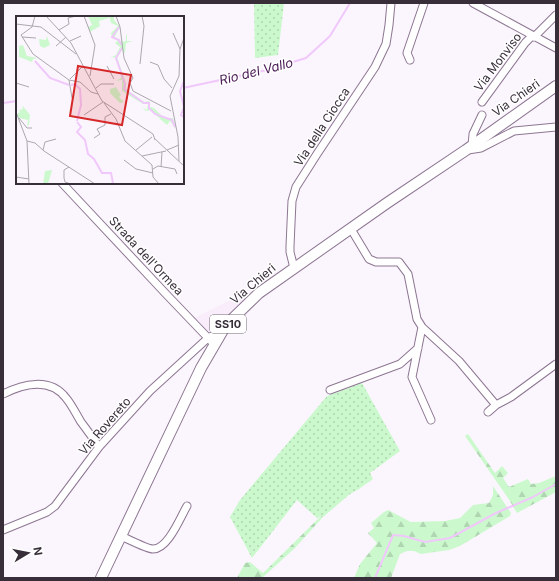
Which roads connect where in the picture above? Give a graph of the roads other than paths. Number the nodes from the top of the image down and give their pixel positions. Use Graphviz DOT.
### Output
graph roads {
  1 [pos="391,3"];
  2 [pos="424,3"];
  3 [pos="473,3"];
  4 [pos="556,15"];
  5 [pos="533,37"];
  6 [pos="556,48"];
  7 [pos="410,60"];
  8 [pos="556,86"];
  9 [pos="482,102"];
  10 [pos="482,115"];
  11 [pos="556,127"];
  12 [pos="469,148"];
  13 [pos="63,184"];
  14 [pos="351,229"];
  15 [pos="294,268"];
  16 [pos="422,327"];
  17 [pos="211,341"];
  18 [pos="418,348"];
  19 [pos="556,364"];
  20 [pos="330,390"];
  21 [pos="3,394"];
  22 [pos="496,405"];
  23 [pos="488,412"];
  24 [pos="431,420"];
  25 [pos="99,447"];
  26 [pos="186,506"];
  27 [pos="3,530"];
  28 [pos="121,536"];
  29 [pos="103,577"];
  1 -- 15 [label="street, Via della Ciocca"];
  2 -- 7 [label="street"];
  3 -- 5 [label="street, Via Monviso"];
  4 -- 5 [label="street, Via Monviso"];
  5 -- 6 [label="street, Via Monviso"];
  5 -- 9 [label="street, Via Monviso"];
  8 -- 12 [label="main road, Via Chieri / SS10"];
  10 -- 12 [label="street, Via Chieri"];
  11 -- 12 [label="street"];
  12 -- 14 [label="main road, Via Chieri / SS10"];
  13 -- 17 [label="street, Strada dell'Ormea"];
  14 -- 15 [label="main road, Via Chieri / SS10"];
  14 -- 16 [label="street"];
  15 -- 17 [label="main road, Via Chieri / SS10"];
  16 -- 18 [label="street"];
  16 -- 22 [label="street"];
  17 -- 25 [label="street, Via Rovereto"];
  17 -- 28 [label="main road, Via Chieri / SS10"];
  18 -- 20 [label="street"];
  18 -- 24 [label="street"];
  19 -- 22 [label="street"];
  21 -- 25 [label="street"];
  22 -- 23 [label="street"];
  25 -- 27 [label="street, Via Rovereto"];
  26 -- 28 [label="street"];
  28 -- 29 [label="main road, Via Chieri / SS10"];
}
